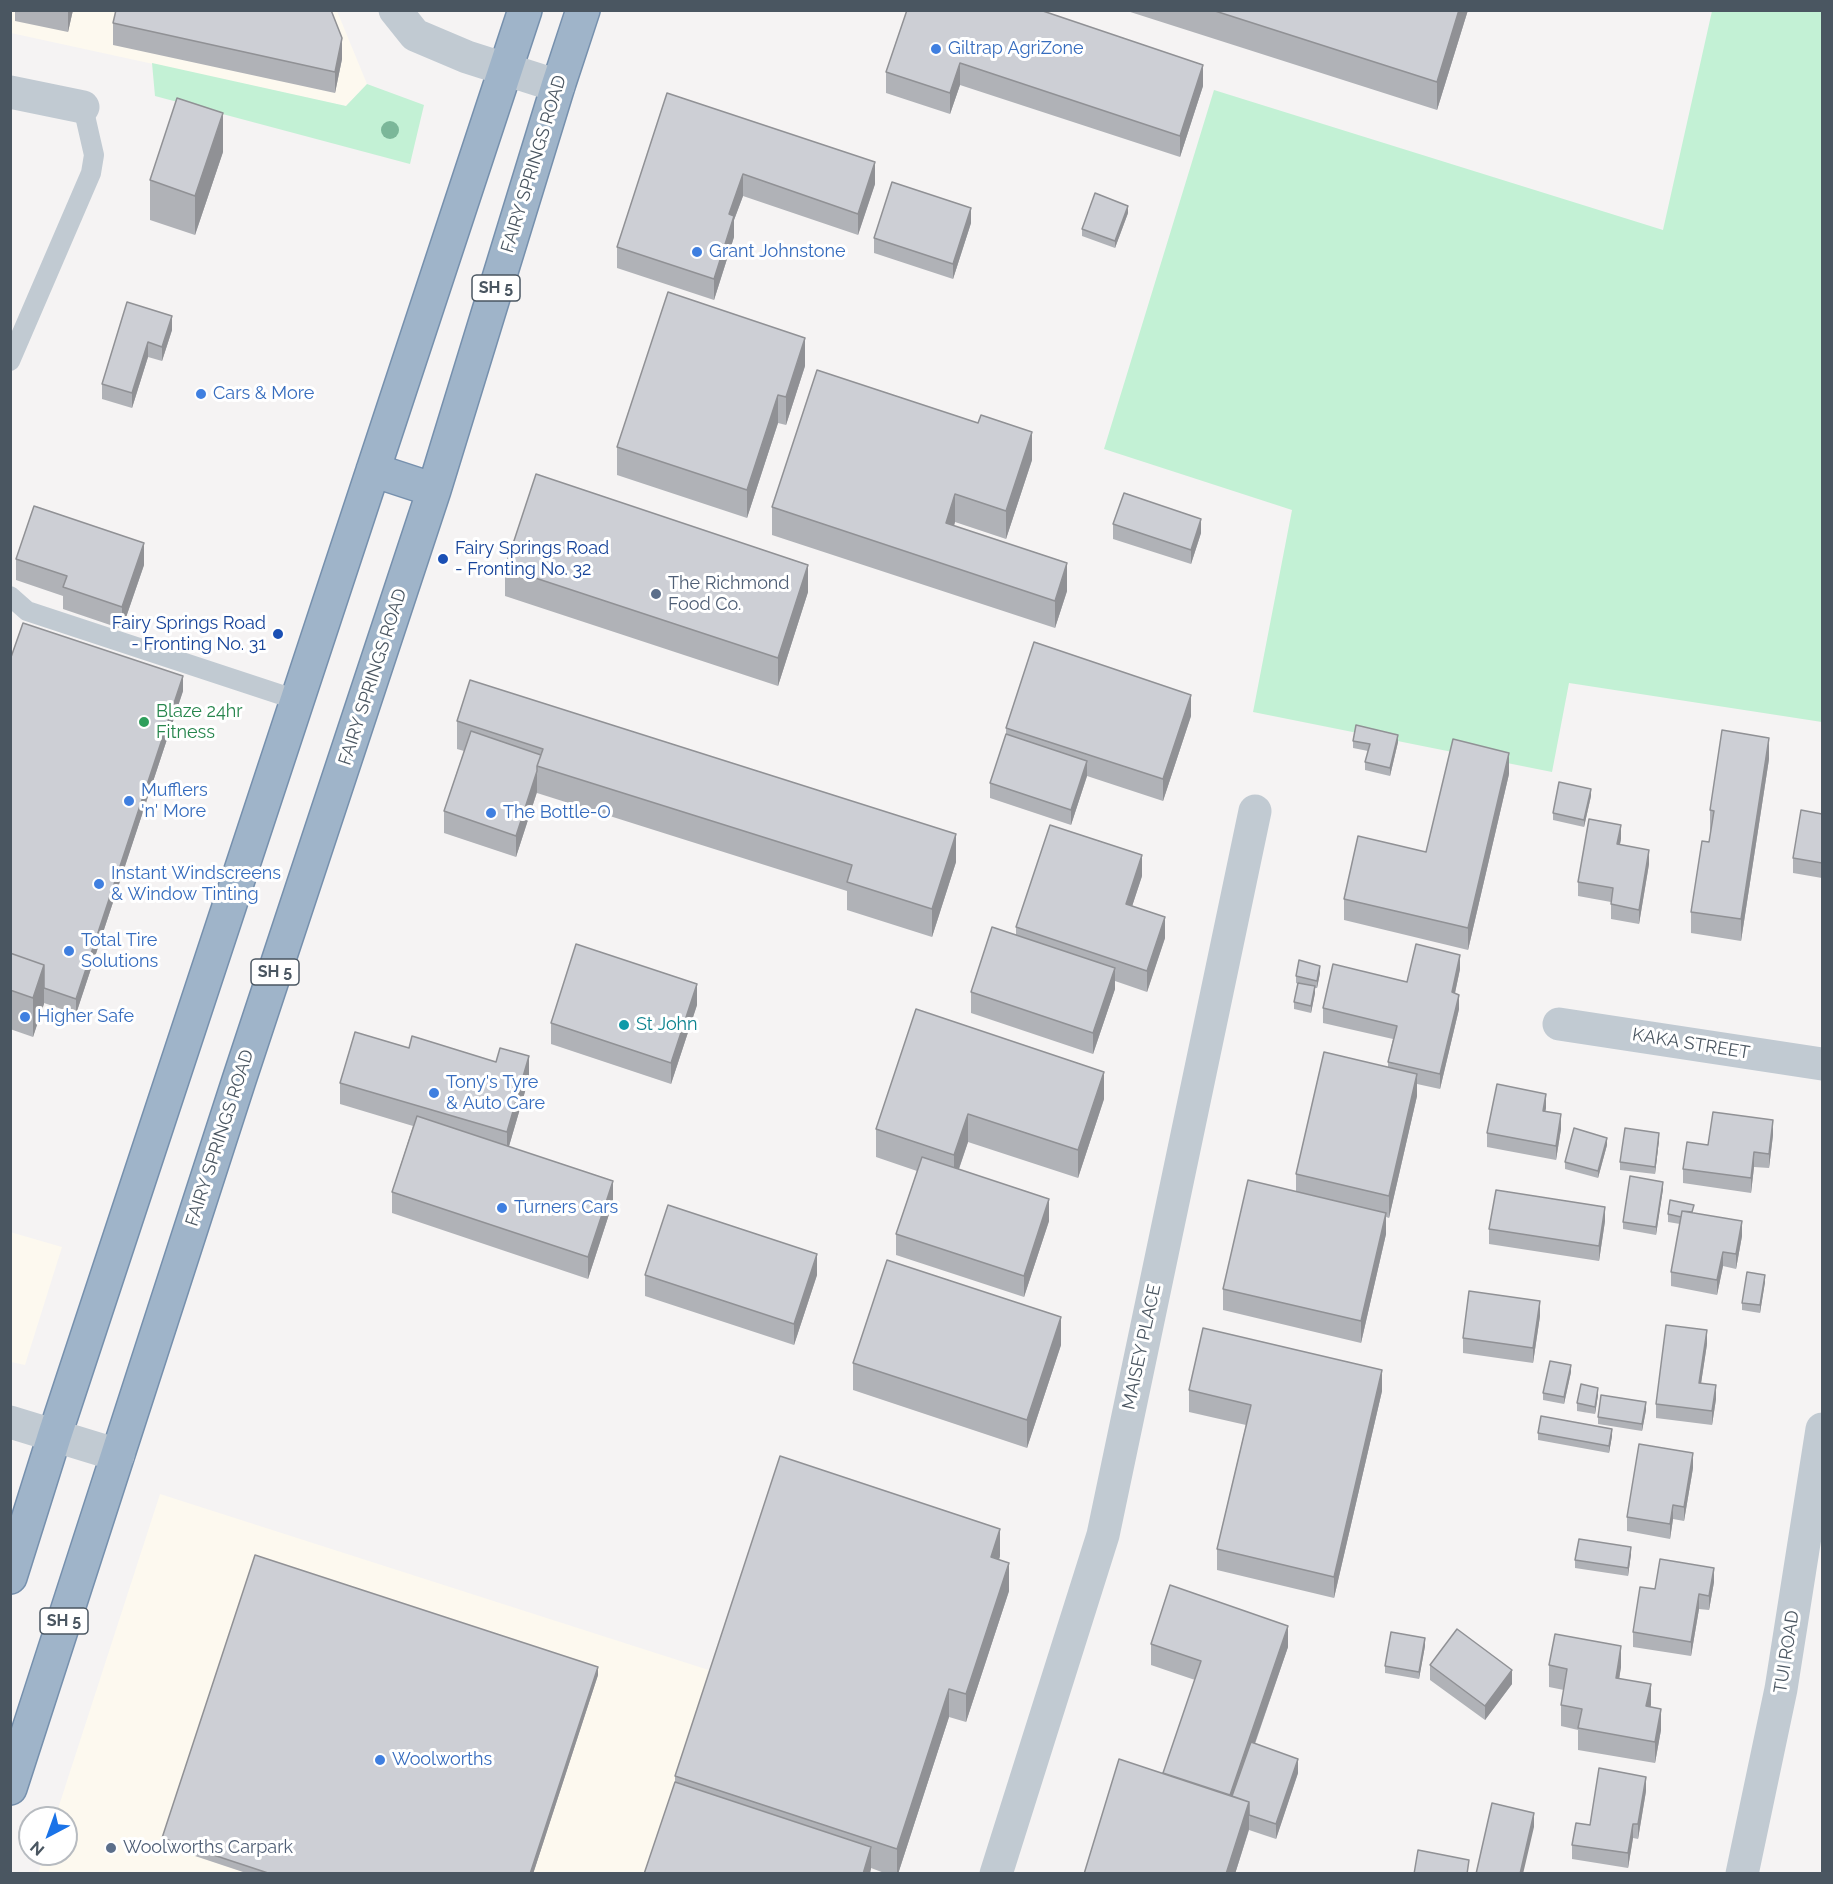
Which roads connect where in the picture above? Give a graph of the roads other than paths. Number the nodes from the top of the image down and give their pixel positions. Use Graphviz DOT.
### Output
graph roads {
  1 [pos="395,10"];
  2 [pos="525,10"];
  3 [pos="583,10"];
  4 [pos="506,70"];
  5 [pos="558,86"];
  6 [pos="10,92"];
  7 [pos="83,107"];
  8 [pos="10,361"];
  9 [pos="373,470"];
  10 [pos="434,490"];
  11 [pos="10,596"];
  12 [pos="297,700"];
  13 [pos="1255,811"];
  14 [pos="1558,1024"];
  15 [pos="1822,1064"];
  16 [pos="10,1422"];
  17 [pos="1822,1429"];
  18 [pos="55,1434"];
  19 [pos="118,1455"];
  20 [pos="10,1577"];
  21 [pos="10,1788"];
  22 [pos="996,1874"];
  23 [pos="1742,1874"];
  1 -- 4 [label="street"];
  2 -- 4 [label="highway"];
  3 -- 5 [label="highway, FAIRY SPRINGS ROAD / SH 5"];
  4 -- 5 [label="street"];
  4 -- 9 [label="highway"];
  5 -- 10 [label="highway, FAIRY SPRINGS ROAD / SH 5"];
  6 -- 7 [label="street"];
  7 -- 8 [label="lane"];
  9 -- 10 [label="highway"];
  9 -- 12 [label="highway"];
  10 -- 19 [label="highway, FAIRY SPRINGS ROAD / SH 5"];
  11 -- 12 [label="lane"];
  12 -- 18 [label="highway"];
  13 -- 22 [label="street, MAISEY PLACE"];
  14 -- 15 [label="street, KAKA STREET"];
  16 -- 18 [label="street"];
  17 -- 23 [label="street, TUI ROAD"];
  18 -- 19 [label="street"];
  18 -- 20 [label="highway"];
  19 -- 21 [label="highway, FAIRY SPRINGS ROAD / SH 5"];
}
